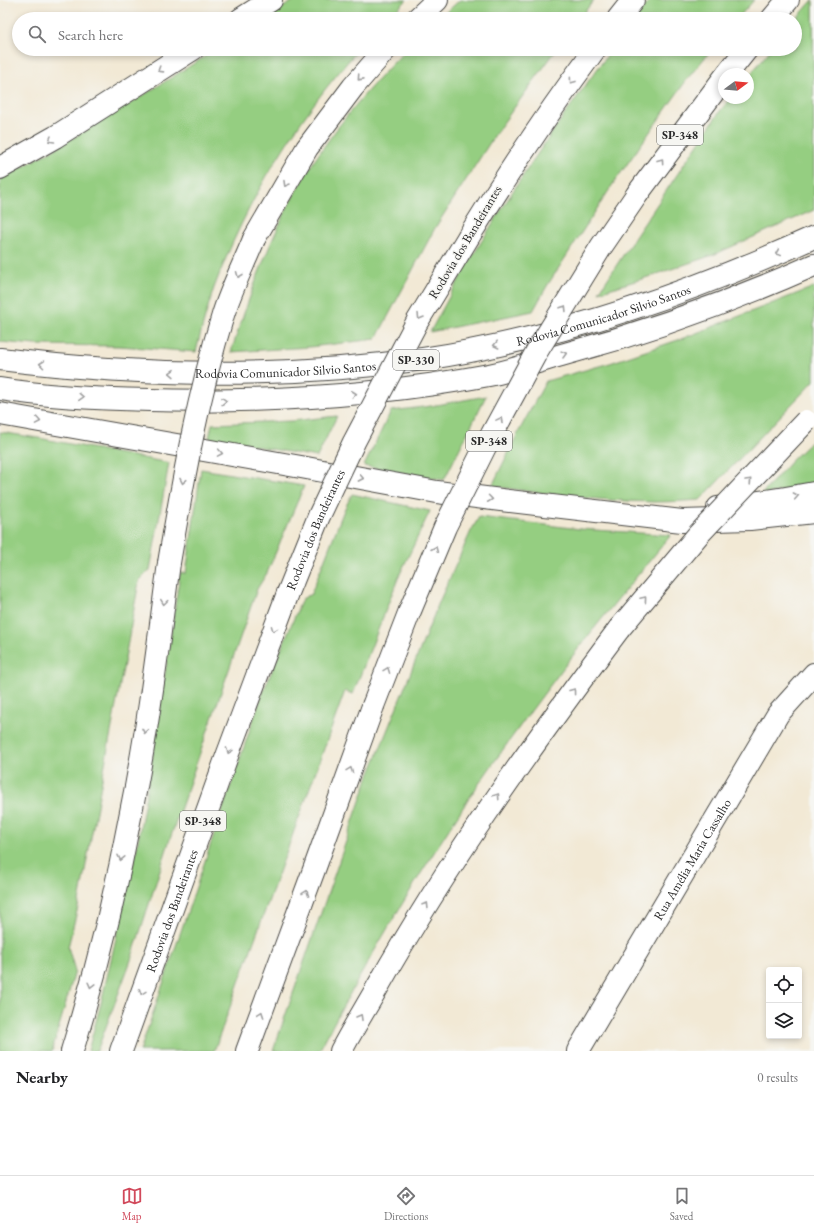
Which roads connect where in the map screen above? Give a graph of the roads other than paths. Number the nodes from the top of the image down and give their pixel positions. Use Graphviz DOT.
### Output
graph roads {
  1 [pos="271,0"];
  2 [pos="437,0"];
  3 [pos="633,0"];
  4 [pos="788,0"];
  5 [pos="252,12"];
  6 [pos="424,12"];
  7 [pos="624,12"];
  8 [pos="778,12"];
  9 [pos="182,56"];
  10 [pos="380,56"];
  11 [pos="590,56"];
  12 [pos="741,56"];
  13 [pos="732,68"];
  14 [pos="718,85"];
  15 [pos="0,168"];
  16 [pos="814,237"];
  17 [pos="814,266"];
  18 [pos="0,359"];
  19 [pos="0,390"];
  20 [pos="0,414"];
  21 [pos="811,415"];
  22 [pos="814,493"];
  23 [pos="590,510"];
  24 [pos="814,512"];
  25 [pos="814,674"];
  26 [pos="72,1051"];
  27 [pos="121,1051"];
  28 [pos="247,1051"];
  29 [pos="341,1051"];
  30 [pos="578,1051"];
  1 -- 5 [label="main road"];
  2 -- 6 [label="main road"];
  3 -- 7 [label="main road"];
  4 -- 8 [label="main road"];
  9 -- 15 [label="main road, one-way"];
  10 -- 26 [label="main road, one-way, bridge"];
  11 -- 27 [label="main road, Rodovia dos Bandeirantes / SP-348, one-way, bridge"];
  12 -- 13 [label="main road"];
  28 -- 14 [label="main road, SP-348, one-way, bridge"];
  16 -- 18 [label="main road, Rodovia Comunicador Silvio Santos / SP-330, one-way"];
  19 -- 17 [label="main road, Rodovia Comunicador Silvio Santos / SP-330, one-way"];
  20 -- 23 [label="main road, one-way"];
  29 -- 21 [label="main road, one-way, bridge"];
  23 -- 22 [label="main road, one-way"];
  23 -- 24 [label="main road"];
  25 -- 30 [label="main road, Rua Amélia Maria Cassalho"];
}
